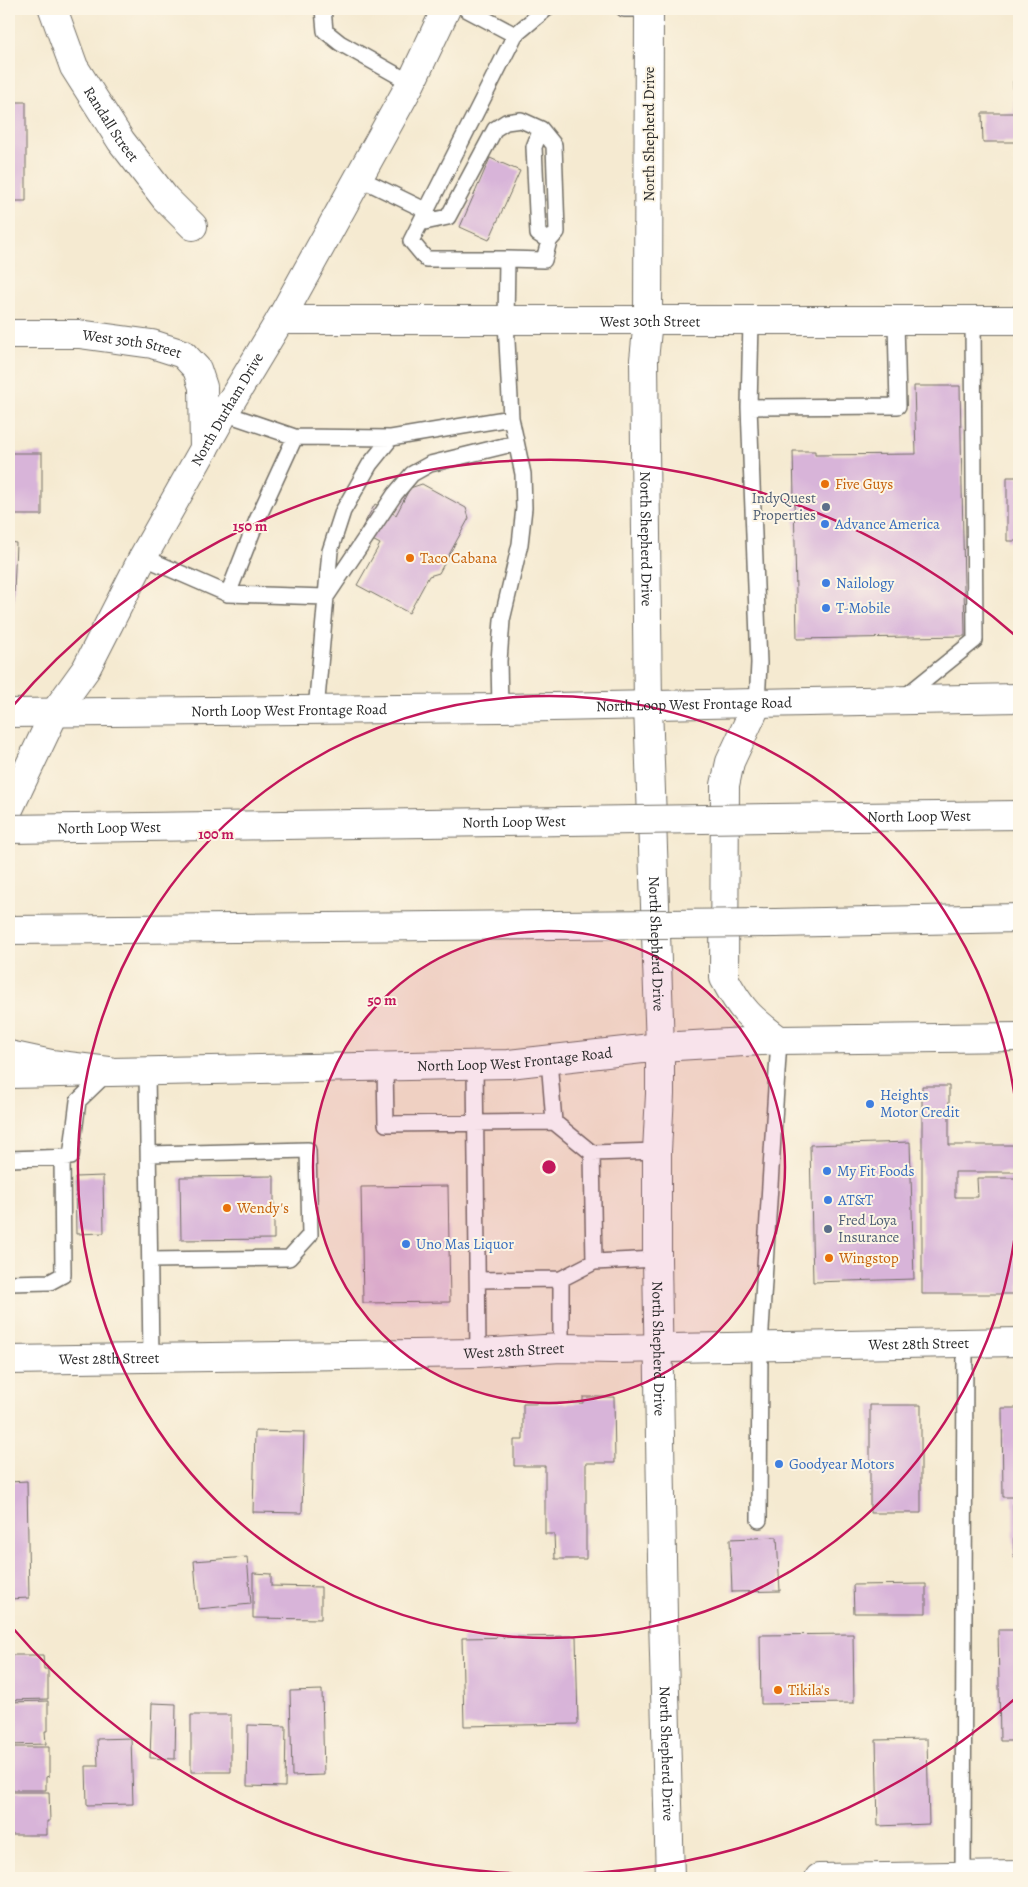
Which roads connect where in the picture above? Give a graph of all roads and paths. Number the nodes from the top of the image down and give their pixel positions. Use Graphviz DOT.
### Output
graph roads {
  1 [pos="53,9"];
  2 [pos="323,9"];
  3 [pos="334,9"];
  4 [pos="446,9"];
  5 [pos="466,9"];
  6 [pos="546,9"];
  7 [pos="624,9"];
  8 [pos="649,9"];
  9 [pos="325,31"];
  10 [pos="515,35"];
  11 [pos="411,83"];
  12 [pos="359,178"];
  13 [pos="424,217"];
  14 [pos="193,226"];
  15 [pos="507,259"];
  16 [pos="280,320"];
  17 [pos="648,320"];
  18 [pos="973,320"];
  19 [pos="1019,320"];
  20 [pos="896,321"];
  21 [pos="506,322"];
  22 [pos="751,322"];
  23 [pos="9,334"];
  24 [pos="749,408"];
  25 [pos="224,413"];
  26 [pos="511,418"];
  27 [pos="295,437"];
  28 [pos="391,438"];
  29 [pos="516,444"];
  30 [pos="204,449"];
  31 [pos="143,557"];
  32 [pos="228,594"];
  33 [pos="326,597"];
  34 [pos="1019,698"];
  35 [pos="900,700"];
  36 [pos="757,704"];
  37 [pos="648,706"];
  38 [pos="500,708"];
  39 [pos="316,711"];
  40 [pos="55,712"];
  41 [pos="9,713"];
  42 [pos="9,809"];
  43 [pos="1019,815"];
  44 [pos="9,828"];
  45 [pos="1019,918"];
  46 [pos="9,930"];
  47 [pos="1019,1037"];
  48 [pos="779,1040"];
  49 [pos="660,1047"];
  50 [pos="9,1055"];
  51 [pos="549,1060"];
  52 [pos="475,1065"];
  53 [pos="385,1066"];
  54 [pos="109,1071"];
  55 [pos="147,1071"];
  56 [pos="9,1074"];
  57 [pos="554,1122"];
  58 [pos="476,1124"];
  59 [pos="657,1151"];
  60 [pos="592,1153"];
  61 [pos="149,1154"];
  62 [pos="62,1157"];
  63 [pos="9,1159"];
  64 [pos="657,1259"];
  65 [pos="150,1260"];
  66 [pos="594,1262"];
  67 [pos="561,1279"];
  68 [pos="478,1280"];
  69 [pos="9,1283"];
  70 [pos="965,1342"];
  71 [pos="1019,1342"];
  72 [pos="760,1346"];
  73 [pos="561,1348"];
  74 [pos="659,1348"];
  75 [pos="478,1353"];
  76 [pos="151,1357"];
  77 [pos="9,1360"];
  78 [pos="759,1520"];
  79 [pos="1019,1875"];
  80 [pos="963,1876"];
  81 [pos="670,1878"];
  82 [pos="819,1878"];
  1 -- 14 [label="main road, Randall Street"];
  2 -- 9 [label="lane"];
  3 -- 9 [label="lane"];
  4 -- 11 [label="main road, North Durham Drive"];
  5 -- 10 [label="lane"];
  6 -- 10 [label="lane"];
  7 -- 8 [label="lane"];
  8 -- 17 [label="main road, North Shepherd Drive"];
  9 -- 11 [label="lane"];
  10 -- 13 [label="lane"];
  11 -- 12 [label="main road, North Durham Drive"];
  12 -- 13 [label="lane"];
  12 -- 16 [label="main road, North Durham Drive"];
  13 -- 15 [label="lane"];
  13 -- 15 [label="lane"];
  15 -- 21 [label="lane"];
  16 -- 21 [label="main road, West 30th Street"];
  16 -- 25 [label="main road, North Durham Drive"];
  17 -- 21 [label="main road, West 30th Street"];
  17 -- 22 [label="main road, West 30th Street"];
  17 -- 37 [label="main road, North Shepherd Drive"];
  18 -- 19 [label="main road, West 30th Street"];
  18 -- 20 [label="main road, West 30th Street"];
  18 -- 35 [label="lane"];
  20 -- 22 [label="main road, West 30th Street"];
  20 -- 24 [label="lane"];
  21 -- 26 [label="lane"];
  22 -- 24 [label="lane"];
  23 -- 30 [label="main road, West 30th Street"];
  24 -- 36 [label="lane"];
  25 -- 27 [label="lane"];
  25 -- 30 [label="main road, North Durham Drive"];
  26 -- 28 [label="lane"];
  26 -- 29 [label="lane"];
  27 -- 28 [label="lane"];
  27 -- 32 [label="lane"];
  28 -- 33 [label="lane"];
  29 -- 33 [label="lane"];
  29 -- 38 [label="lane"];
  30 -- 31 [label="main road, North Durham Drive"];
  31 -- 32 [label="lane"];
  31 -- 40 [label="main road, North Durham Drive"];
  32 -- 33 [label="lane"];
  33 -- 39 [label="lane"];
  34 -- 35 [label="main road, North Loop West Frontage Road"];
  35 -- 36 [label="main road, North Loop West Frontage Road"];
  36 -- 37 [label="main road, North Loop West Frontage Road"];
  36 -- 48 [label="main road"];
  37 -- 38 [label="main road, North Loop West Frontage Road"];
  37 -- 49 [label="main road, North Shepherd Drive"];
  38 -- 39 [label="main road, North Loop West Frontage Road"];
  39 -- 40 [label="main road, North Loop West Frontage Road"];
  40 -- 41 [label="main road, North Loop West Frontage Road"];
  40 -- 42 [label="main road, North Durham Drive"];
  43 -- 44 [label="main road, North Loop West, bridge"];
  45 -- 46 [label="main road, bridge"];
  47 -- 48 [label="main road, North Loop West Frontage Road"];
  48 -- 49 [label="main road, North Loop West Frontage Road"];
  48 -- 72 [label="lane"];
  49 -- 51 [label="main road, North Loop West Frontage Road"];
  49 -- 59 [label="main road, North Shepherd Drive"];
  50 -- 54 [label="main road"];
  51 -- 52 [label="main road, North Loop West Frontage Road"];
  51 -- 57 [label="lane"];
  52 -- 53 [label="main road, North Loop West Frontage Road"];
  52 -- 58 [label="lane"];
  53 -- 55 [label="main road, North Loop West Frontage Road"];
  53 -- 58 [label="lane"];
  54 -- 55 [label="main road, North Loop West Frontage Road"];
  54 -- 56 [label="main road, North Loop West Frontage Road"];
  54 -- 62 [label="lane"];
  55 -- 61 [label="lane"];
  57 -- 58 [label="lane"];
  57 -- 60 [label="lane"];
  58 -- 68 [label="lane"];
  59 -- 60 [label="lane"];
  59 -- 64 [label="main road, North Shepherd Drive"];
  60 -- 66 [label="lane"];
  61 -- 65 [label="lane"];
  61 -- 65 [label="lane"];
  62 -- 63 [label="lane"];
  62 -- 69 [label="lane"];
  64 -- 66 [label="lane"];
  64 -- 74 [label="main road, North Shepherd Drive"];
  65 -- 76 [label="lane"];
  66 -- 67 [label="lane"];
  67 -- 68 [label="lane"];
  67 -- 73 [label="lane"];
  68 -- 75 [label="lane"];
  70 -- 71 [label="main road, West 28th Street"];
  70 -- 72 [label="main road, West 28th Street"];
  70 -- 80 [label="lane"];
  72 -- 74 [label="main road, West 28th Street"];
  72 -- 78 [label="lane"];
  73 -- 74 [label="main road, West 28th Street"];
  73 -- 75 [label="main road, West 28th Street"];
  74 -- 81 [label="main road, North Shepherd Drive"];
  75 -- 76 [label="main road, West 28th Street"];
  76 -- 77 [label="main road, West 28th Street"];
  79 -- 80 [label="main road"];
  80 -- 82 [label="main road"];
}
